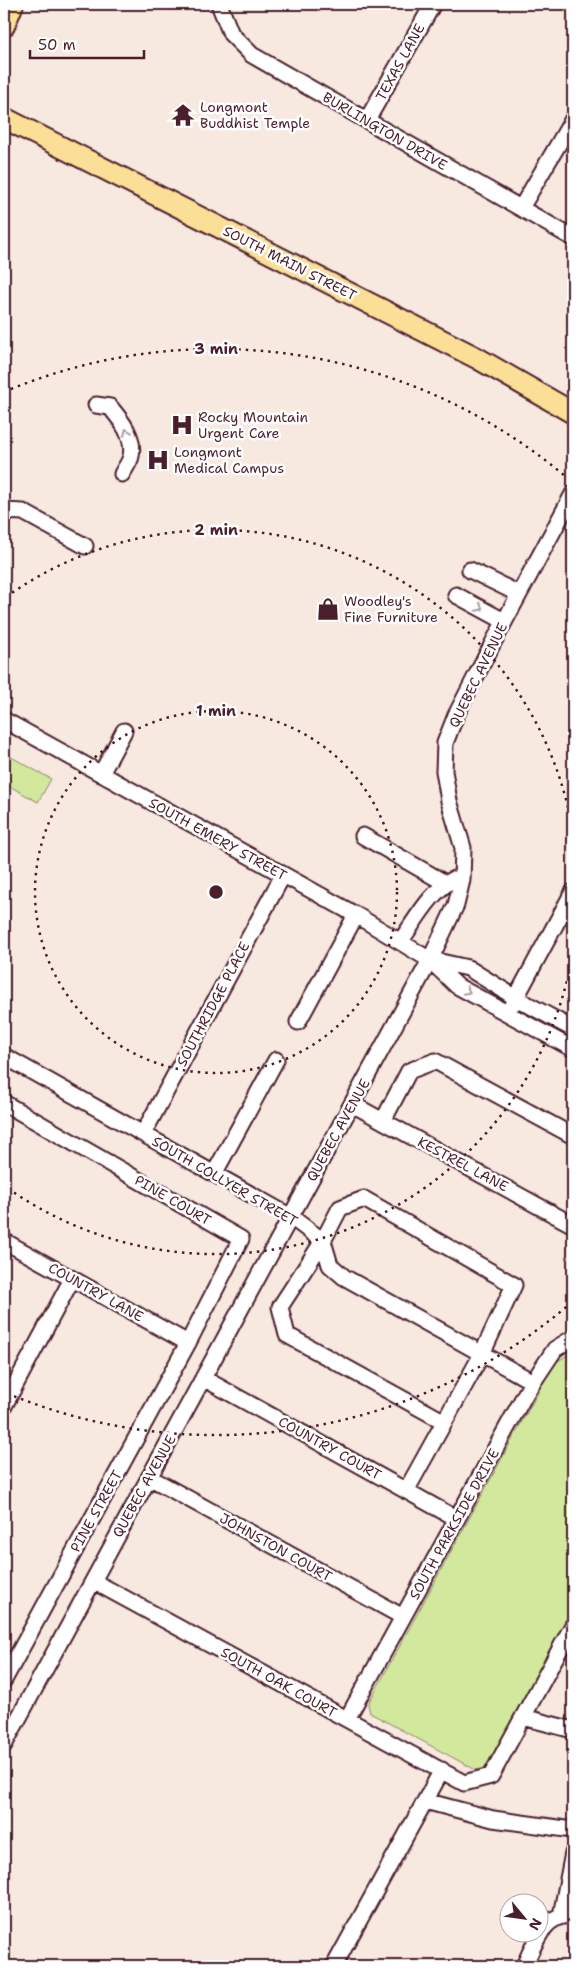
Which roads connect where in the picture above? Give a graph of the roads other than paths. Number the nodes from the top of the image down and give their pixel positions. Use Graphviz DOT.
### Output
graph roads {
  1 [pos="8,4"];
  2 [pos="13,4"];
  3 [pos="219,4"];
  4 [pos="432,4"];
  5 [pos="4,8"];
  6 [pos="4,26"];
  7 [pos="4,118"];
  8 [pos="573,118"];
  9 [pos="367,120"];
  10 [pos="522,208"];
  11 [pos="573,238"];
  12 [pos="96,405"];
  13 [pos="573,413"];
  14 [pos="122,474"];
  15 [pos="571,503"];
  16 [pos="4,511"];
  17 [pos="85,546"];
  18 [pos="470,570"];
  19 [pos="519,594"];
  20 [pos="456,595"];
  21 [pos="504,621"];
  22 [pos="4,720"];
  23 [pos="124,731"];
  24 [pos="101,774"];
  25 [pos="363,836"];
  26 [pos="283,874"];
  27 [pos="462,876"];
  28 [pos="446,883"];
  29 [pos="573,892"];
  30 [pos="356,915"];
  31 [pos="400,942"];
  32 [pos="430,960"];
  33 [pos="516,998"];
  34 [pos="507,1013"];
  35 [pos="298,1022"];
  36 [pos="573,1029"];
  37 [pos="573,1049"];
  38 [pos="4,1056"];
  39 [pos="276,1060"];
  40 [pos="4,1103"];
  41 [pos="352,1104"];
  42 [pos="383,1121"];
  43 [pos="143,1134"];
  44 [pos="573,1136"];
  45 [pos="214,1174"];
  46 [pos="291,1217"];
  47 [pos="573,1225"];
  48 [pos="323,1240"];
  49 [pos="4,1241"];
  50 [pos="72,1279"];
  51 [pos="573,1338"];
  52 [pos="188,1344"];
  53 [pos="482,1354"];
  54 [pos="203,1378"];
  55 [pos="533,1382"];
  56 [pos="9,1383"];
  57 [pos="4,1406"];
  58 [pos="443,1421"];
  59 [pos="149,1477"];
  60 [pos="406,1491"];
  61 [pos="457,1519"];
  62 [pos="93,1581"];
  63 [pos="403,1617"];
  64 [pos="573,1625"];
  65 [pos="4,1680"];
  66 [pos="523,1717"];
  67 [pos="347,1719"];
  68 [pos="573,1730"];
  69 [pos="4,1745"];
  70 [pos="442,1770"];
  71 [pos="425,1801"];
  72 [pos="573,1830"];
  73 [pos="573,1853"];
  74 [pos="567,1916"];
  75 [pos="334,1966"];
  76 [pos="524,1966"];
  1 -- 5 [label="main road"];
  2 -- 6 [label="main road"];
  3 -- 9 [label="street, BURLINGTON DRIVE"];
  4 -- 9 [label="street, TEXAS LANE"];
  7 -- 13 [label="main road, SOUTH MAIN STREET"];
  8 -- 10 [label="street"];
  9 -- 10 [label="street, BURLINGTON DRIVE"];
  10 -- 11 [label="street, BURLINGTON DRIVE"];
  14 -- 12 [label="street, one-way"];
  15 -- 19 [label="street, QUEBEC AVENUE"];
  16 -- 17 [label="street"];
  18 -- 19 [label="street"];
  19 -- 21 [label="street, QUEBEC AVENUE"];
  20 -- 21 [label="street, one-way"];
  21 -- 27 [label="street, QUEBEC AVENUE"];
  22 -- 24 [label="street, SOUTH EMERY STREET"];
  23 -- 24 [label="street"];
  24 -- 26 [label="street, SOUTH EMERY STREET"];
  25 -- 28 [label="street"];
  26 -- 30 [label="street, SOUTH EMERY STREET"];
  26 -- 43 [label="street, SOUTHRIDGE PLACE"];
  27 -- 28 [label="street"];
  27 -- 32 [label="street, QUEBEC AVENUE"];
  28 -- 31 [label="street"];
  29 -- 33 [label="street"];
  30 -- 31 [label="street, SOUTH EMERY STREET"];
  30 -- 35 [label="street"];
  31 -- 32 [label="street, SOUTH EMERY STREET"];
  32 -- 33 [label="street, SOUTH EMERY STREET"];
  32 -- 34 [label="street, SOUTH EMERY STREET, one-way"];
  32 -- 41 [label="street, QUEBEC AVENUE"];
  33 -- 34 [label="street"];
  33 -- 36 [label="street, SOUTH EMERY STREET"];
  34 -- 37 [label="street, SOUTH EMERY STREET"];
  38 -- 43 [label="street, SOUTH COLLYER STREET"];
  39 -- 45 [label="street"];
  40 -- 52 [label="street, PINE COURT"];
  41 -- 42 [label="street, KESTREL LANE"];
  41 -- 46 [label="street, QUEBEC AVENUE"];
  42 -- 44 [label="street"];
  42 -- 47 [label="street, KESTREL LANE"];
  43 -- 45 [label="street, SOUTH COLLYER STREET"];
  45 -- 46 [label="street, SOUTH COLLYER STREET"];
  46 -- 48 [label="street, SOUTH COLLYER STREET"];
  46 -- 54 [label="street, QUEBEC AVENUE"];
  48 -- 53 [label="street"];
  48 -- 53 [label="street"];
  48 -- 58 [label="street"];
  49 -- 50 [label="street, COUNTRY LANE"];
  50 -- 52 [label="street, COUNTRY LANE"];
  50 -- 56 [label="street"];
  51 -- 55 [label="street, SOUTH PARKSIDE DRIVE"];
  52 -- 65 [label="street, PINE STREET"];
  53 -- 55 [label="street"];
  53 -- 58 [label="street"];
  54 -- 59 [label="street, QUEBEC AVENUE"];
  54 -- 60 [label="street, COUNTRY COURT"];
  55 -- 61 [label="street, SOUTH PARKSIDE DRIVE"];
  56 -- 57 [label="street"];
  58 -- 60 [label="street"];
  59 -- 62 [label="street, QUEBEC AVENUE"];
  59 -- 63 [label="street, JOHNSTON COURT"];
  60 -- 61 [label="street, COUNTRY COURT"];
  61 -- 63 [label="street, SOUTH PARKSIDE DRIVE"];
  62 -- 67 [label="street, SOUTH OAK COURT"];
  62 -- 69 [label="street, QUEBEC AVENUE"];
  63 -- 67 [label="street, SOUTH PARKSIDE DRIVE"];
  64 -- 66 [label="street"];
  66 -- 68 [label="street"];
  66 -- 70 [label="street, SOUTH OAK COURT"];
  67 -- 70 [label="street, SOUTH OAK COURT"];
  70 -- 71 [label="street"];
  71 -- 72 [label="street"];
  71 -- 75 [label="street"];
  73 -- 74 [label="street"];
  74 -- 76 [label="street"];
}
